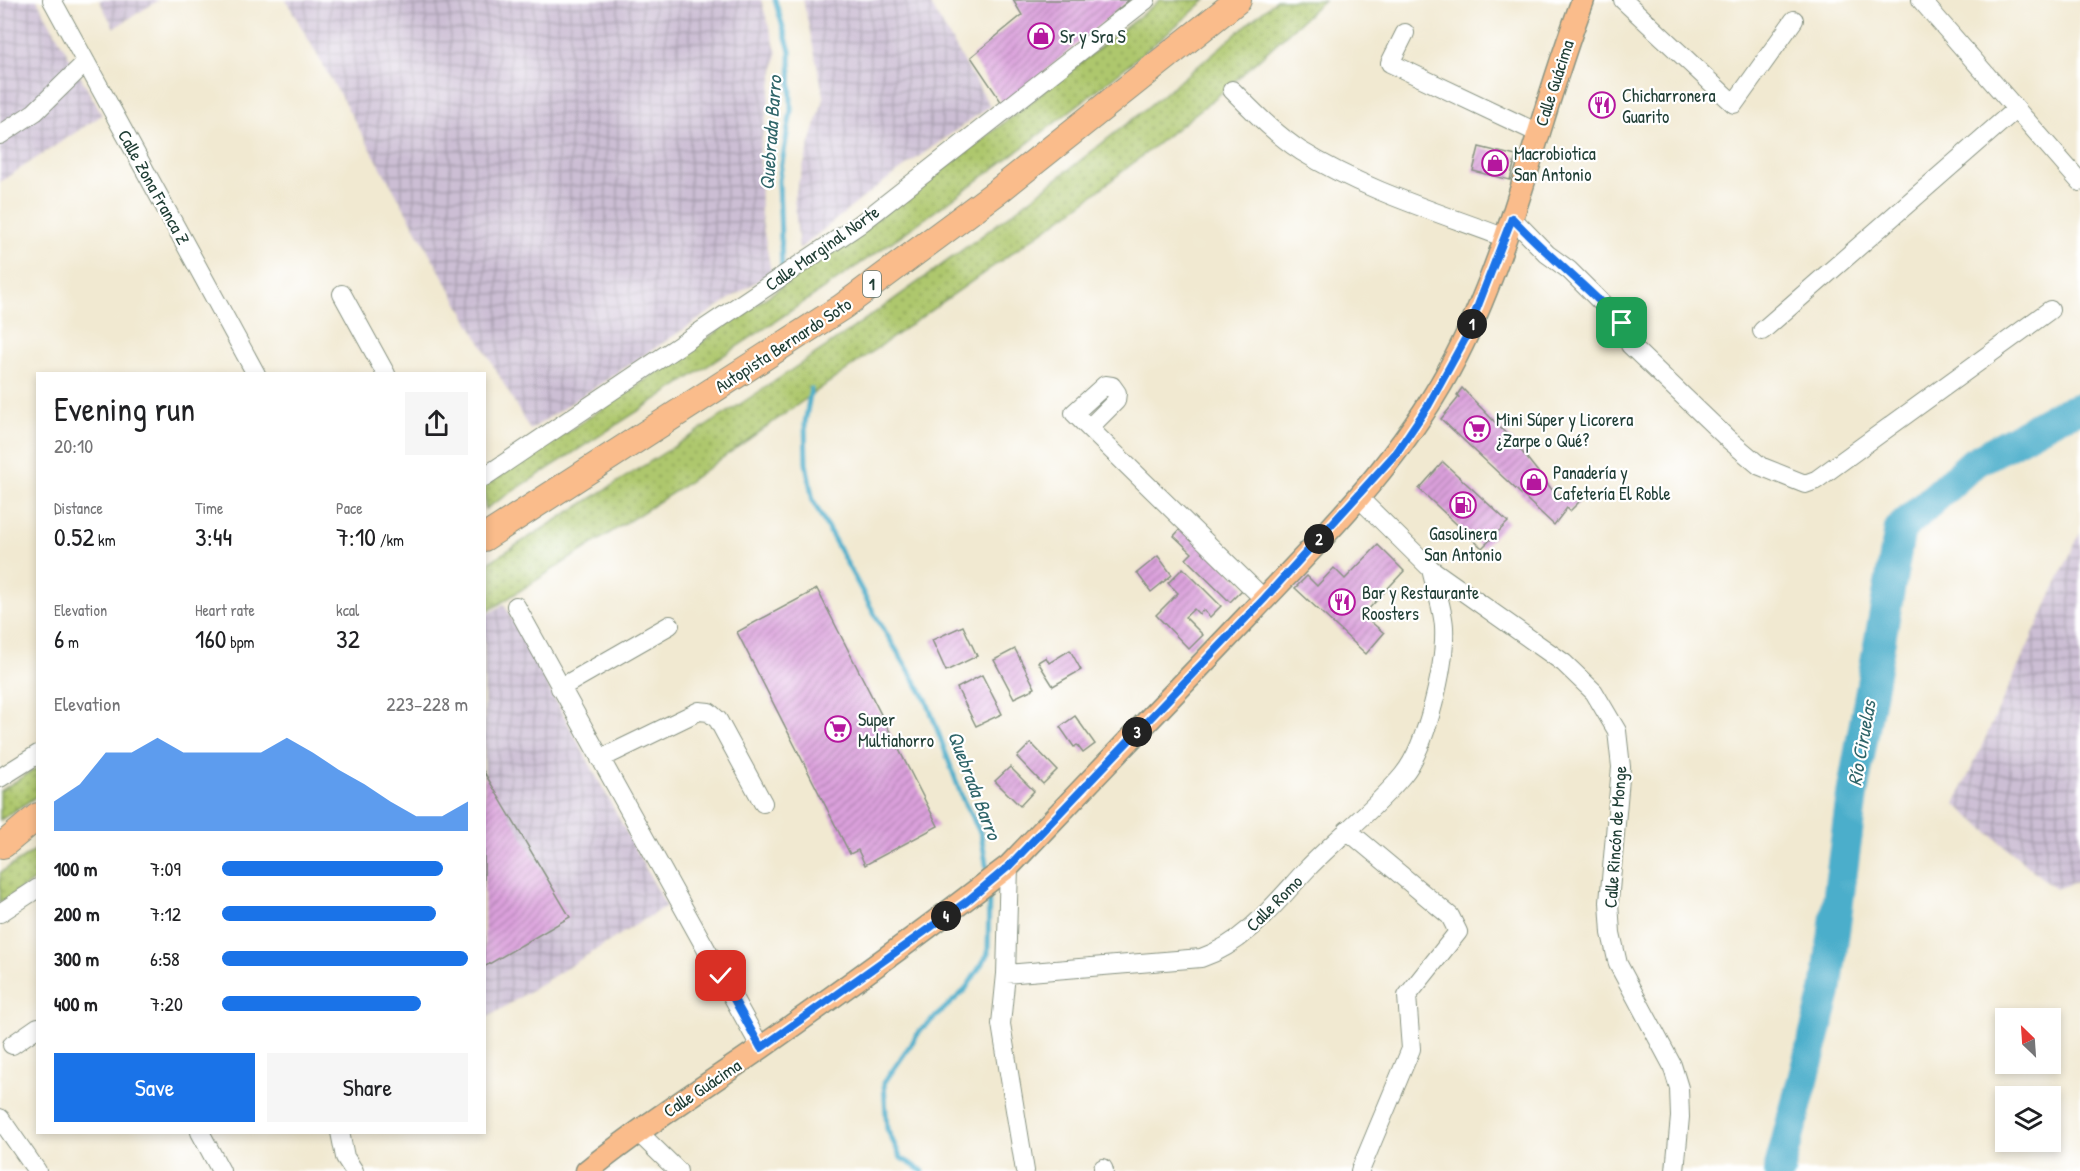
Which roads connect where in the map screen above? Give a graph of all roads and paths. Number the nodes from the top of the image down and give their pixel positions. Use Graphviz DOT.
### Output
graph roads {
  1 [pos="52,0"];
  2 [pos="1146,0"];
  3 [pos="1238,0"];
  4 [pos="1583,0"];
  5 [pos="1623,0"];
  6 [pos="1921,0"];
  7 [pos="1794,20"];
  8 [pos="1405,33"];
  9 [pos="86,62"];
  10 [pos="1232,90"];
  11 [pos="2016,109"];
  12 [pos="2,128"];
  13 [pos="1538,133"];
  14 [pos="2080,182"];
  15 [pos="1512,220"];
  16 [pos="342,294"];
  17 [pos="2050,310"];
  18 [pos="1762,331"];
  19 [pos="255,372"];
  20 [pos="385,372"];
  21 [pos="1089,428"];
  22 [pos="486,476"];
  23 [pos="1358,497"];
  24 [pos="486,537"];
  25 [pos="1431,569"];
  26 [pos="1264,599"];
  27 [pos="516,606"];
  28 [pos="670,626"];
  29 [pos="560,688"];
  30 [pos="36,755"];
  31 [pos="600,759"];
  32 [pos="0,778"];
  33 [pos="763,803"];
  34 [pos="36,818"];
  35 [pos="36,825"];
  36 [pos="1347,830"];
  37 [pos="2,846"];
  38 [pos="1004,870"];
  39 [pos="36,889"];
  40 [pos="0,913"];
  41 [pos="1006,974"];
  42 [pos="36,1028"];
  43 [pos="12,1045"];
  44 [pos="761,1048"];
  45 [pos="0,1118"];
  46 [pos="637,1131"];
  47 [pos="201,1134"];
  48 [pos="340,1134"];
  49 [pos="37,1171"];
  50 [pos="221,1171"];
  51 [pos="354,1171"];
  52 [pos="587,1171"];
  53 [pos="678,1171"];
  54 [pos="1025,1171"];
  55 [pos="1360,1171"];
  56 [pos="1675,1171"];
  1 -- 9 [label="street, Calle Zona Franca Z"];
  2 -- 22 [label="street, Calle Marginal Norte"];
  3 -- 24 [label="highway, Autopista Bernardo Soto / 1"];
  4 -- 13 [label="main road, Calle Guácima"];
  5 -- 7 [label="street"];
  6 -- 11 [label="street"];
  8 -- 13 [label="street"];
  9 -- 12 [label="street"];
  9 -- 19 [label="street, Calle Zona Franca Z"];
  10 -- 15 [label="street"];
  11 -- 14 [label="street"];
  11 -- 18 [label="street"];
  13 -- 15 [label="main road, Calle Guácima"];
  15 -- 17 [label="street"];
  15 -- 23 [label="main road, Calle Guácima"];
  16 -- 20 [label="street"];
  21 -- 26 [label="street"];
  23 -- 25 [label="street, Calle Rincón de Monge"];
  23 -- 26 [label="main road, Calle Guácima"];
  25 -- 36 [label="street, Calle Romo"];
  25 -- 56 [label="street, Calle Rincón de Monge"];
  26 -- 38 [label="main road, Calle Guácima"];
  27 -- 29 [label="street"];
  28 -- 29 [label="street"];
  29 -- 31 [label="street"];
  30 -- 32 [label="street"];
  31 -- 33 [label="street"];
  31 -- 44 [label="street"];
  34 -- 37 [label="highway"];
  35 -- 37 [label="highway"];
  36 -- 41 [label="street, Calle Romo"];
  36 -- 55 [label="street"];
  38 -- 41 [label="street"];
  38 -- 44 [label="main road, Calle Guácima"];
  39 -- 40 [label="street"];
  41 -- 54 [label="street"];
  42 -- 43 [label="street"];
  44 -- 46 [label="main road, Calle Guácima"];
  45 -- 49 [label="street"];
  46 -- 52 [label="main road, Calle Guácima"];
  46 -- 53 [label="street"];
  47 -- 50 [label="street"];
  48 -- 51 [label="street"];
}
